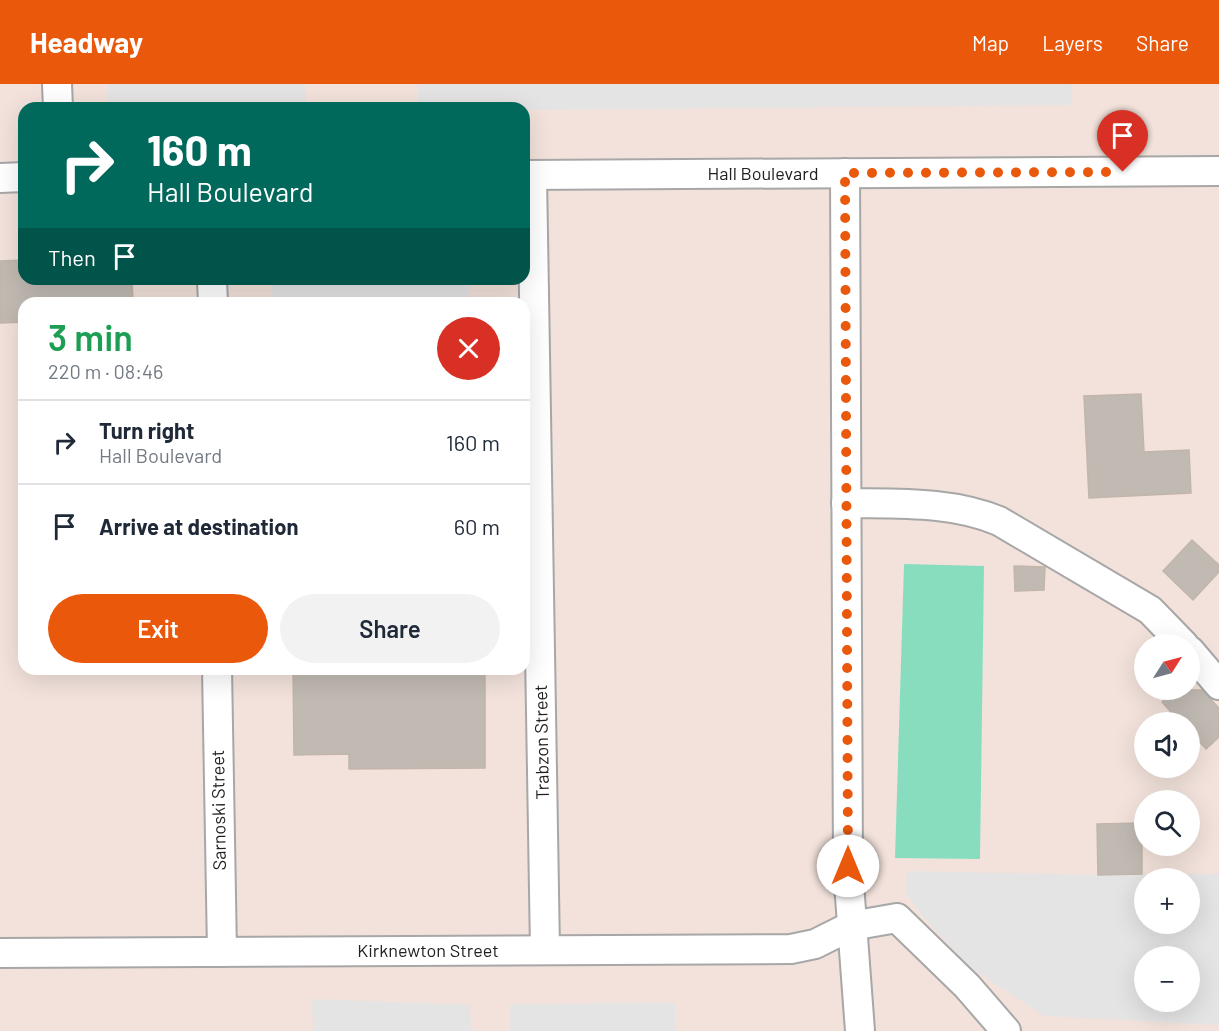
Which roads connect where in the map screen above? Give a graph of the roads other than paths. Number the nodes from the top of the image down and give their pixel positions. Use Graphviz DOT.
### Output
graph roads {
  1 [pos="57,84"];
  2 [pos="58,102"];
  3 [pos="1219,171"];
  4 [pos="845,173"];
  5 [pos="530,175"];
  6 [pos="18,177"];
  7 [pos="0,178"];
  8 [pos="530,266"];
  9 [pos="846,502"];
  10 [pos="1173,634"];
  11 [pos="1200,663"];
  12 [pos="217,675"];
  13 [pos="1219,685"];
  14 [pos="851,926"];
  15 [pos="545,950"];
  16 [pos="222,952"];
  17 [pos="0,953"];
  18 [pos="860,1031"];
  19 [pos="1006,1031"];
  1 -- 2 [label="street"];
  3 -- 4 [label="street, Hall Boulevard"];
  4 -- 5 [label="street, Hall Boulevard"];
  4 -- 9 [label="street"];
  6 -- 7 [label="street"];
  8 -- 15 [label="street, Trabzon Street"];
  9 -- 10 [label="street"];
  9 -- 14 [label="street"];
  11 -- 13 [label="street"];
  12 -- 16 [label="street, Sarnoski Street"];
  14 -- 15 [label="street, Kirknewton Street"];
  14 -- 18 [label="street"];
  14 -- 19 [label="street, Kirknewton Street"];
  15 -- 16 [label="street, Kirknewton Street"];
  16 -- 17 [label="street, Kirknewton Street"];
}
